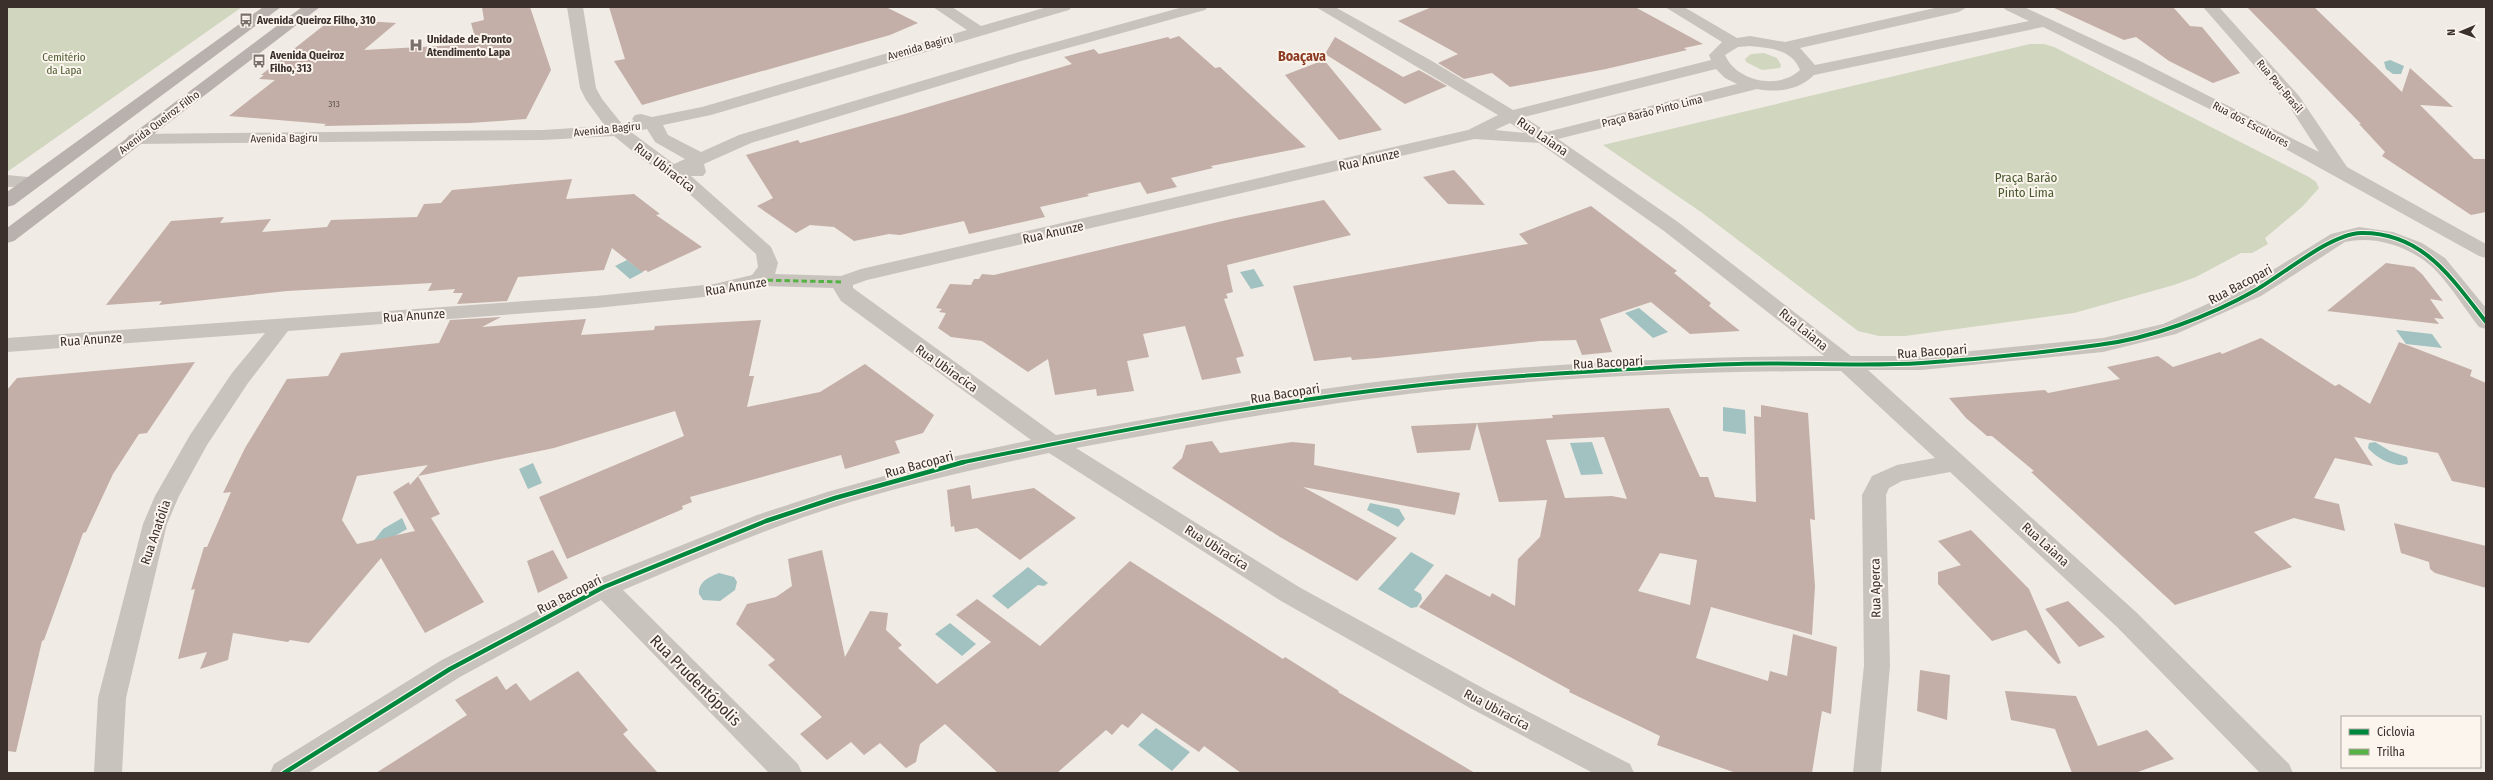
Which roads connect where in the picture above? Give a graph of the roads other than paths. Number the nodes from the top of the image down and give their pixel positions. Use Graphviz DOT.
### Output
graph roads {
  1 [pos="273,7"];
  2 [pos="312,7"];
  3 [pos="575,7"];
  4 [pos="941,7"];
  5 [pos="1064,7"];
  6 [pos="1200,7"];
  7 [pos="1324,7"];
  8 [pos="1672,7"];
  9 [pos="1960,7"];
  10 [pos="2011,7"];
  11 [pos="2211,7"];
  12 [pos="2045,22"];
  13 [pos="977,30"];
  14 [pos="1734,43"];
  15 [pos="1784,47"];
  16 [pos="1719,63"];
  17 [pos="1809,71"];
  18 [pos="1758,84"];
  19 [pos="604,114"];
  20 [pos="1512,115"];
  21 [pos="653,124"];
  22 [pos="618,130"];
  23 [pos="1474,134"];
  24 [pos="1546,137"];
  25 [pos="135,139"];
  26 [pos="694,160"];
  27 [pos="673,171"];
  28 [pos="2341,171"];
  29 [pos="33,182"];
  30 [pos="9,193"];
  31 [pos="709,202"];
  32 [pos="42,210"];
  33 [pos="7,238"];
  34 [pos="2486,252"];
  35 [pos="759,280"];
  36 [pos="843,282"];
  37 [pos="2486,322"];
  38 [pos="284,324"];
  39 [pos="7,345"];
  40 [pos="1843,362"];
  41 [pos="1052,444"];
  42 [pos="1955,462"];
  43 [pos="604,587"];
  44 [pos="108,773"];
  45 [pos="284,773"];
  46 [pos="788,773"];
  47 [pos="1620,773"];
  48 [pos="1867,773"];
  49 [pos="2279,773"];
  1 -- 29 [label="main road, Avenida Queiroz Filho"];
  2 -- 25 [label="main road, Avenida Queiroz Filho"];
  3 -- 19 [label="street, Rua Ubiracica"];
  4 -- 13 [label="street"];
  5 -- 13 [label="street, Avenida Bagiru"];
  6 -- 26 [label="street"];
  7 -- 20 [label="street, Rua Laiana"];
  8 -- 14 [label="street"];
  9 -- 15 [label="street"];
  10 -- 12 [label="street, Rua dos Escultores"];
  11 -- 28 [label="street, Rua Pau-Brasil"];
  12 -- 17 [label="street"];
  12 -- 28 [label="street, Rua dos Escultores"];
  13 -- 21 [label="street, Avenida Bagiru"];
  14 -- 15 [label="street"];
  14 -- 16 [label="street"];
  15 -- 17 [label="street"];
  16 -- 18 [label="street"];
  16 -- 20 [label="street"];
  17 -- 18 [label="street"];
  18 -- 24 [label="street, Praça Barão Pinto Lima"];
  19 -- 21 [label="street, Rua Ubiracica"];
  19 -- 22 [label="street, Rua Ubiracica"];
  20 -- 23 [label="street, Rua Anunze"];
  20 -- 24 [label="street, Rua Laiana"];
  21 -- 22 [label="street, Avenida Bagiru"];
  21 -- 26 [label="street, Rua Ubiracica"];
  22 -- 25 [label="street, Avenida Bagiru"];
  22 -- 27 [label="street, Rua Ubiracica"];
  23 -- 24 [label="street, Rua Anunze"];
  23 -- 36 [label="street, Rua Anunze"];
  24 -- 40 [label="street, Rua Laiana"];
  25 -- 32 [label="main road, Avenida Queiroz Filho"];
  26 -- 27 [label="street"];
  26 -- 31 [label="street, Rua Ubiracica"];
  27 -- 31 [label="street, Rua Ubiracica"];
  28 -- 34 [label="street, Rua dos Escultores"];
  29 -- 30 [label="street"];
  30 -- 32 [label="main road"];
  31 -- 35 [label="street, Rua Ubiracica"];
  32 -- 33 [label="main road, Avenida Queiroz Filho"];
  35 -- 36 [label="street, Rua Anunze"];
  35 -- 38 [label="street, Rua Anunze"];
  36 -- 41 [label="street, Rua Ubiracica"];
  37 -- 40 [label="street, Rua Bacopari"];
  38 -- 39 [label="street, Rua Anunze"];
  38 -- 44 [label="street, Rua Anatólia"];
  40 -- 41 [label="street, Rua Bacopari"];
  40 -- 42 [label="street, Rua Laiana"];
  41 -- 43 [label="street, Rua Bacopari"];
  41 -- 47 [label="street, Rua Ubiracica"];
  42 -- 48 [label="street, Rua Aperca"];
  42 -- 49 [label="street, Rua Laiana"];
  43 -- 45 [label="street, Rua Bacopari"];
  43 -- 46 [label="street, Rua Prudentópolis"];
}
